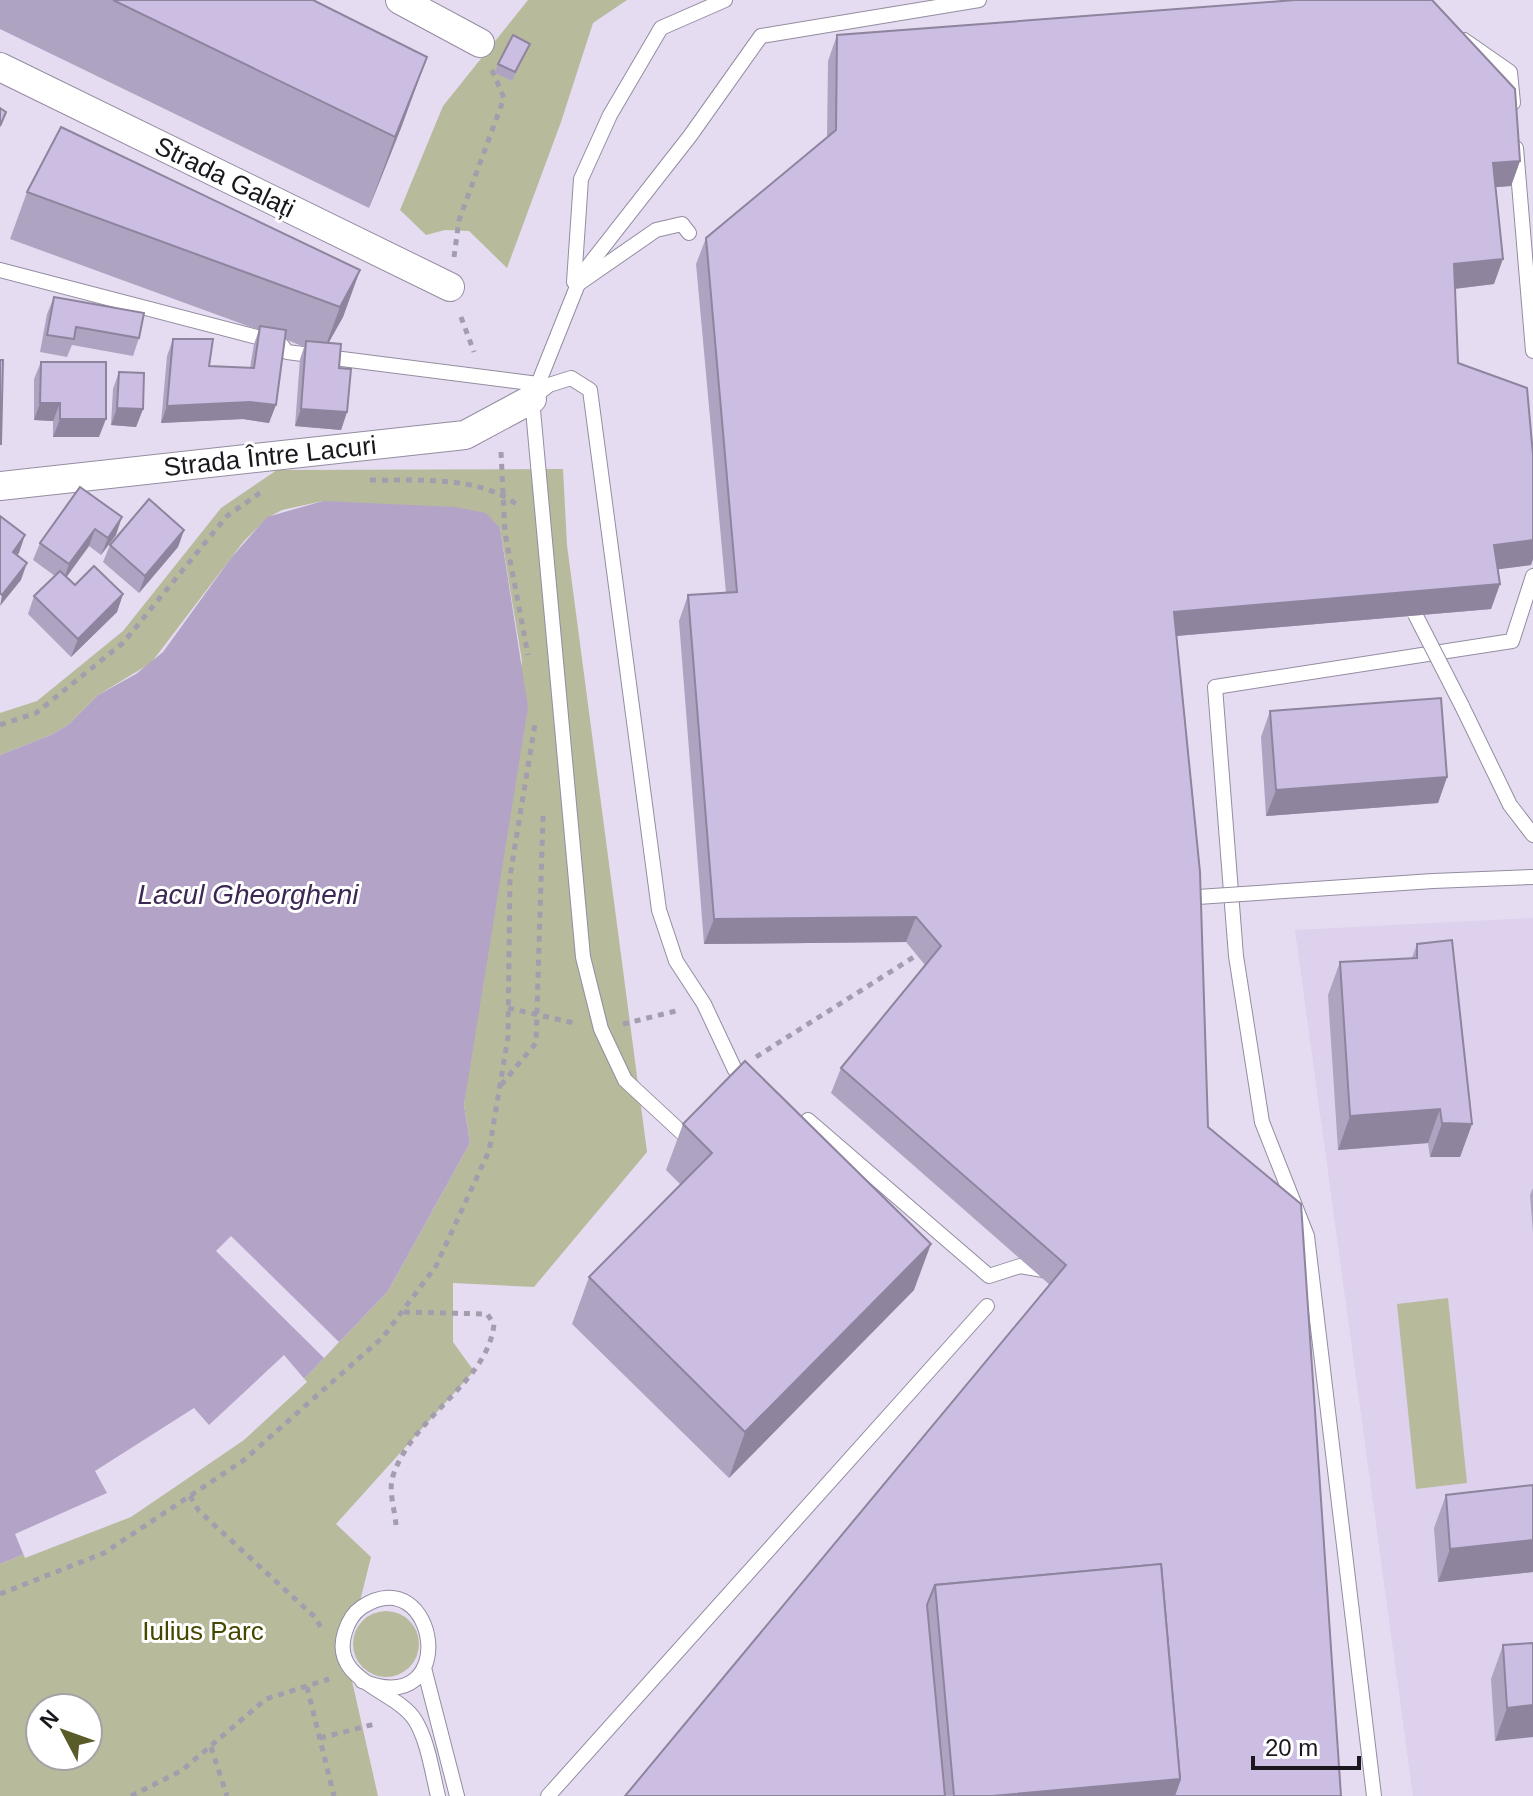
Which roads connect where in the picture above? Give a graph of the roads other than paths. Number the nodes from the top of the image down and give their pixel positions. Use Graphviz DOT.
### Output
graph roads {
  1 [pos="400,0"];
  2 [pos="725,0"];
  3 [pos="979,0"];
  4 [pos="1444,27"];
  5 [pos="480,43"];
  6 [pos="0,67"];
  7 [pos="1514,118"];
  8 [pos="1515,134"];
  9 [pos="689,233"];
  10 [pos="0,270"];
  11 [pos="450,287"];
  12 [pos="574,287"];
  13 [pos="1533,351"];
  14 [pos="535,392"];
  15 [pos="0,486"];
  16 [pos="1533,576"];
  17 [pos="1415,614"];
  18 [pos="1533,835"];
  19 [pos="1533,877"];
  20 [pos="1175,899"];
  21 [pos="735,1070"];
  22 [pos="808,1120"];
  23 [pos="693,1143"];
  24 [pos="1060,1274"];
  25 [pos="987,1306"];
  26 [pos="424,1668"];
  27 [pos="362,1681"];
  28 [pos="438,1796"];
  29 [pos="457,1796"];
  30 [pos="548,1796"];
  31 [pos="1374,1796"];
  1 -- 5 [label="street"];
  2 -- 12 [label="lane"];
  3 -- 12 [label="lane"];
  4 -- 7 [label="lane"];
  6 -- 11 [label="street, Strada Galați"];
  8 -- 13 [label="lane"];
  9 -- 12 [label="lane"];
  10 -- 14 [label="lane"];
  12 -- 14 [label="lane"];
  14 -- 15 [label="street, Strada Între Lacuri"];
  14 -- 21 [label="lane"];
  14 -- 23 [label="lane"];
  16 -- 31 [label="lane"];
  17 -- 18 [label="lane, bridge"];
  19 -- 20 [label="lane, bridge"];
  22 -- 24 [label="lane"];
  25 -- 30 [label="lane"];
  26 -- 27 [label="lane"];
  26 -- 27 [label="lane"];
  26 -- 29 [label="lane"];
  27 -- 28 [label="lane"];
}
